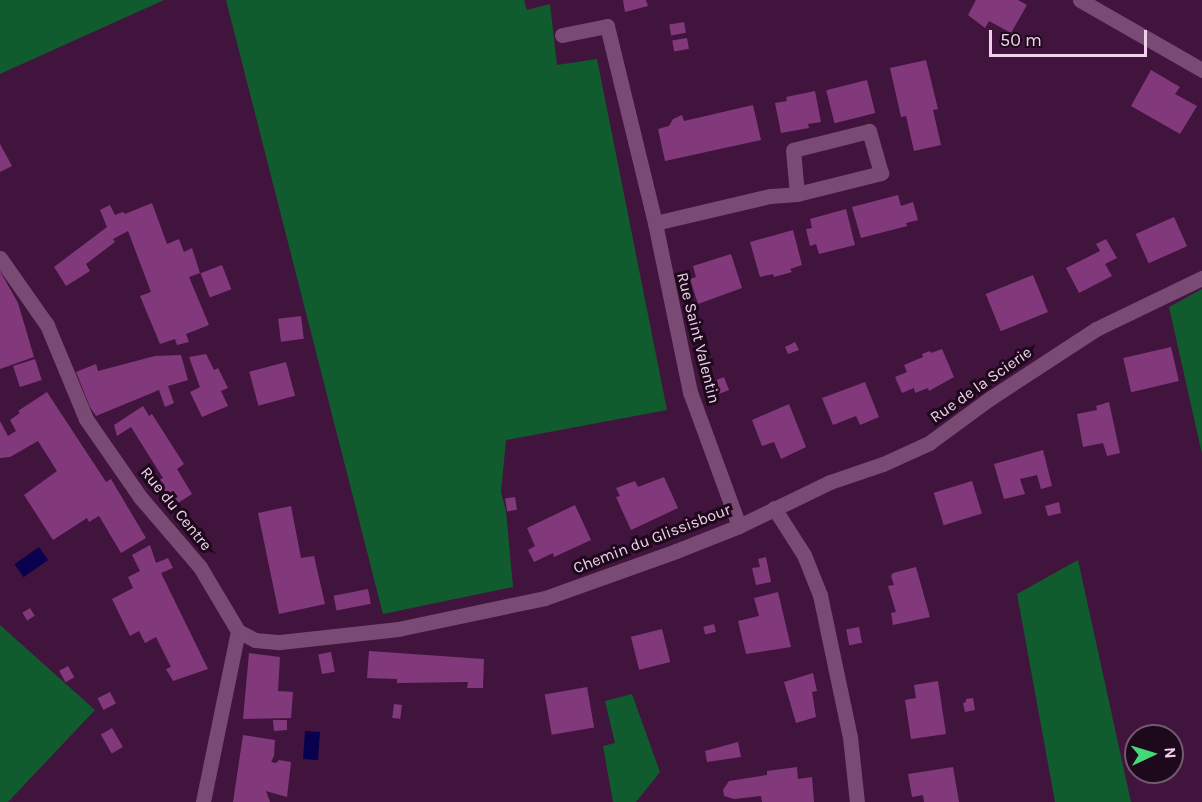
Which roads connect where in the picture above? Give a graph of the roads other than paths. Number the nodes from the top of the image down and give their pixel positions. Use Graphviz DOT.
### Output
graph roads {
  1 [pos="1080,0"];
  2 [pos="562,35"];
  3 [pos="1202,70"];
  4 [pos="797,194"];
  5 [pos="655,223"];
  6 [pos="0,258"];
  7 [pos="1202,278"];
  8 [pos="774,508"];
  9 [pos="739,526"];
  10 [pos="238,631"];
  11 [pos="203,802"];
  12 [pos="857,802"];
  1 -- 3 [label="street"];
  2 -- 5 [label="street, Rue Saint Valentin"];
  4 -- 4 [label="street"];
  4 -- 5 [label="street"];
  5 -- 9 [label="street, Rue Saint Valentin"];
  6 -- 10 [label="street, Rue du Centre"];
  7 -- 8 [label="street, Rue de la Scierie"];
  8 -- 9 [label="street, Chemin du Glissisbour"];
  8 -- 12 [label="street"];
  9 -- 10 [label="street, Chemin du Glissisbour"];
  10 -- 11 [label="street"];
}
